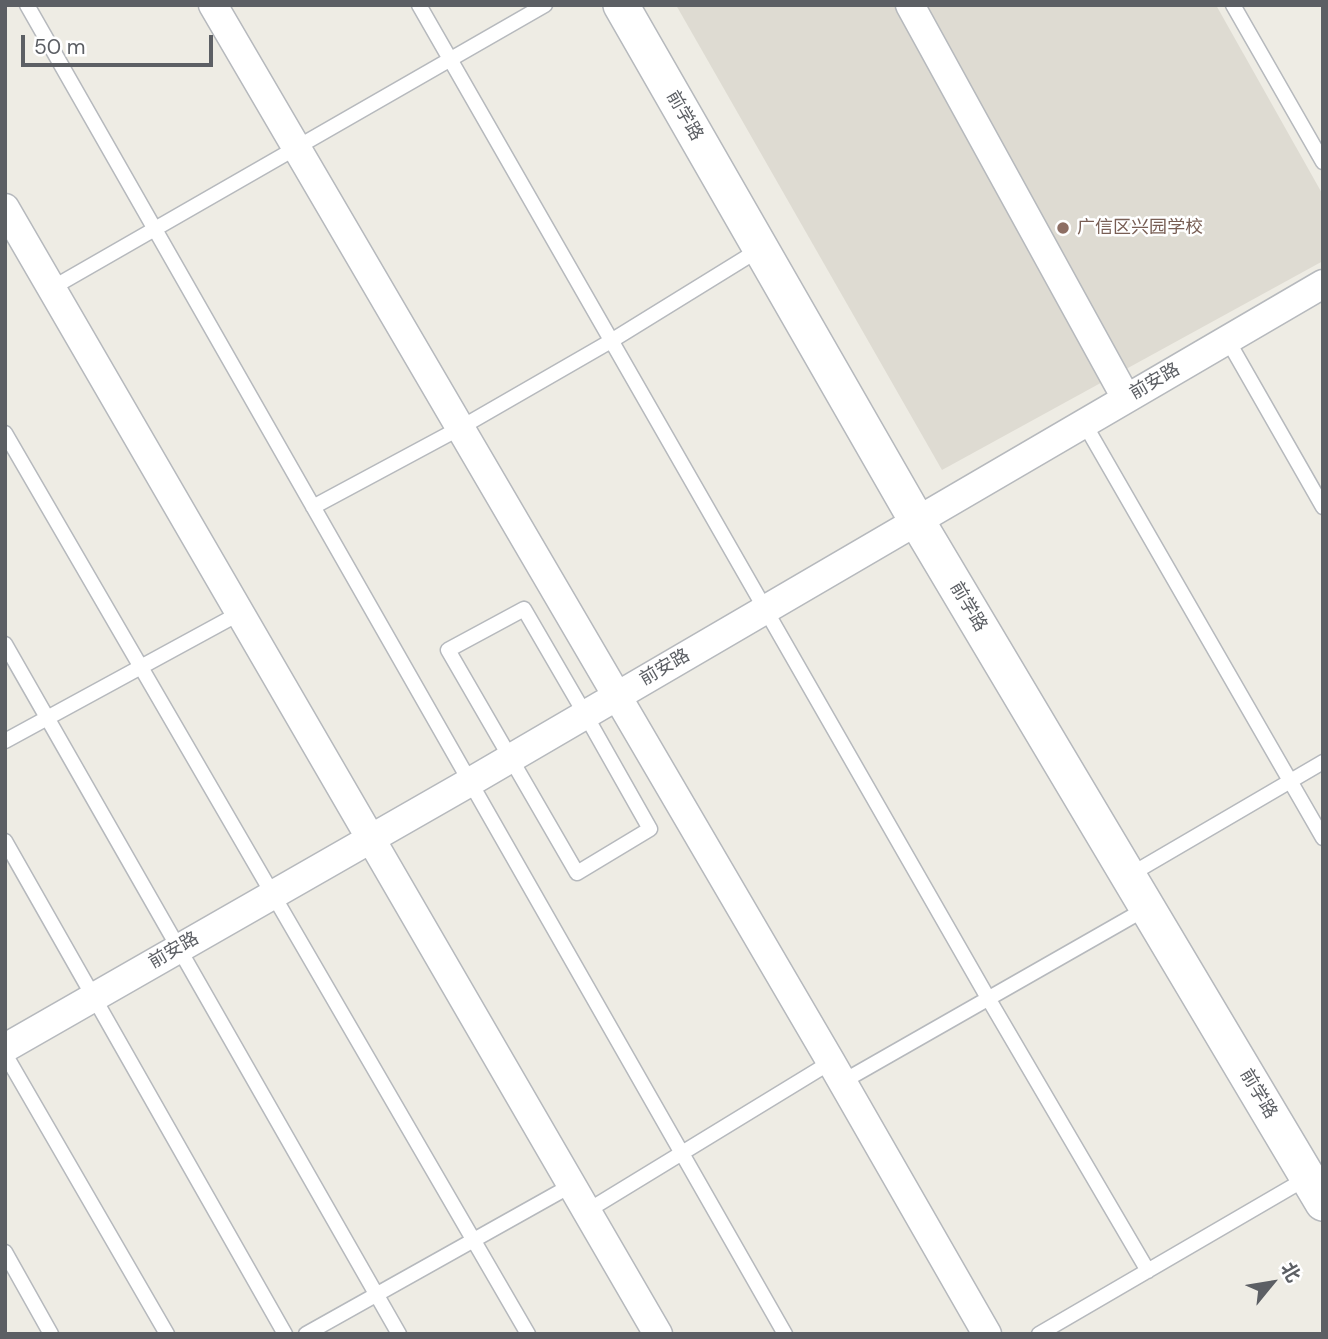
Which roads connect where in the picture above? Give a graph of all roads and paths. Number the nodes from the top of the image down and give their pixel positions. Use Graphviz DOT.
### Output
graph roads {
  1 [pos="27,5"];
  2 [pos="213,5"];
  3 [pos="419,5"];
  4 [pos="545,5"];
  5 [pos="621,5"];
  6 [pos="910,5"];
  7 [pos="1233,5"];
  8 [pos="450,59"];
  9 [pos="296,148"];
  10 [pos="1323,162"];
  11 [pos="5,208"];
  12 [pos="155,229"];
  13 [pos="760,249"];
  14 [pos="1323,284"];
  15 [pos="52,288"];
  16 [pos="1227,340"];
  17 [pos="611,341"];
  18 [pos="1126,398"];
  19 [pos="1084,423"];
  20 [pos="460,428"];
  21 [pos="5,433"];
  22 [pos="313,507"];
  23 [pos="1323,508"];
  24 [pos="917,521"];
  25 [pos="765,609"];
  26 [pos="240,613"];
  27 [pos="5,645"];
  28 [pos="141,667"];
  29 [pos="617,696"];
  30 [pos="585,715"];
  31 [pos="47,718"];
  32 [pos="5,741"];
  33 [pos="511,758"];
  34 [pos="1323,762"];
  35 [pos="1290,781"];
  36 [pos="470,782"];
  37 [pos="1323,838"];
  38 [pos="371,839"];
  39 [pos="5,841"];
  40 [pos="1128,876"];
  41 [pos="273,895"];
  42 [pos="1147,908"];
  43 [pos="179,948"];
  44 [pos="94,997"];
  45 [pos="988,998"];
  46 [pos="5,1048"];
  47 [pos="5,1054"];
  48 [pos="837,1072"];
  49 [pos="682,1152"];
  50 [pos="1318,1183"];
  51 [pos="572,1185"];
  52 [pos="587,1211"];
  53 [pos="474,1241"];
  54 [pos="5,1252"];
  55 [pos="1148,1271"];
  56 [pos="377,1294"];
  57 [pos="51,1334"];
  58 [pos="167,1334"];
  59 [pos="285,1334"];
  60 [pos="306,1334"];
  61 [pos="400,1334"];
  62 [pos="528,1334"];
  63 [pos="658,1334"];
  64 [pos="785,1334"];
  65 [pos="987,1334"];
  66 [pos="1039,1334"];
  1 -- 12 [label="lane"];
  2 -- 9 [label="street"];
  3 -- 8 [label="lane"];
  4 -- 8 [label="lane"];
  5 -- 13 [label="street, 前学路"];
  6 -- 18 [label="street"];
  7 -- 10 [label="lane"];
  8 -- 9 [label="lane"];
  8 -- 17 [label="lane"];
  9 -- 12 [label="lane"];
  9 -- 20 [label="street"];
  11 -- 15 [label="street"];
  12 -- 15 [label="lane"];
  12 -- 22 [label="lane"];
  13 -- 17 [label="lane"];
  13 -- 24 [label="street, 前学路"];
  14 -- 16 [label="street, 前安路"];
  15 -- 26 [label="street"];
  16 -- 18 [label="street, 前安路"];
  16 -- 23 [label="lane"];
  17 -- 20 [label="lane"];
  17 -- 25 [label="lane"];
  18 -- 19 [label="street, 前安路"];
  19 -- 24 [label="street, 前安路"];
  19 -- 35 [label="lane"];
  20 -- 22 [label="lane"];
  20 -- 29 [label="street"];
  21 -- 28 [label="lane"];
  22 -- 36 [label="lane"];
  24 -- 25 [label="street, 前安路"];
  24 -- 40 [label="street, 前学路"];
  25 -- 29 [label="street, 前安路"];
  25 -- 45 [label="lane"];
  26 -- 28 [label="lane"];
  26 -- 38 [label="street"];
  27 -- 31 [label="lane"];
  28 -- 31 [label="lane"];
  28 -- 41 [label="lane"];
  29 -- 30 [label="street, 前安路"];
  29 -- 48 [label="street"];
  30 -- 33 [label="street, 前安路"];
  30 -- 33 [label="lane"];
  30 -- 33 [label="lane"];
  31 -- 32 [label="lane"];
  31 -- 43 [label="lane"];
  33 -- 36 [label="street, 前安路"];
  34 -- 35 [label="lane"];
  35 -- 37 [label="lane"];
  35 -- 40 [label="lane"];
  36 -- 38 [label="street, 前安路"];
  36 -- 49 [label="lane"];
  38 -- 41 [label="street, 前安路"];
  38 -- 51 [label="street"];
  39 -- 44 [label="lane"];
  40 -- 42 [label="street, 前学路"];
  41 -- 43 [label="street, 前安路"];
  41 -- 53 [label="lane"];
  42 -- 45 [label="lane"];
  42 -- 50 [label="street, 前学路"];
  43 -- 44 [label="street, 前安路"];
  43 -- 56 [label="lane"];
  44 -- 46 [label="street, 前安路"];
  44 -- 59 [label="lane"];
  45 -- 48 [label="lane"];
  45 -- 55 [label="lane"];
  47 -- 58 [label="lane"];
  48 -- 49 [label="lane"];
  48 -- 65 [label="street"];
  49 -- 52 [label="lane"];
  49 -- 64 [label="lane"];
  50 -- 55 [label="lane"];
  51 -- 52 [label="street"];
  51 -- 53 [label="lane"];
  52 -- 63 [label="street"];
  53 -- 56 [label="lane"];
  53 -- 62 [label="lane"];
  54 -- 57 [label="lane"];
  55 -- 66 [label="lane"];
  56 -- 60 [label="lane"];
  56 -- 61 [label="lane"];
}
